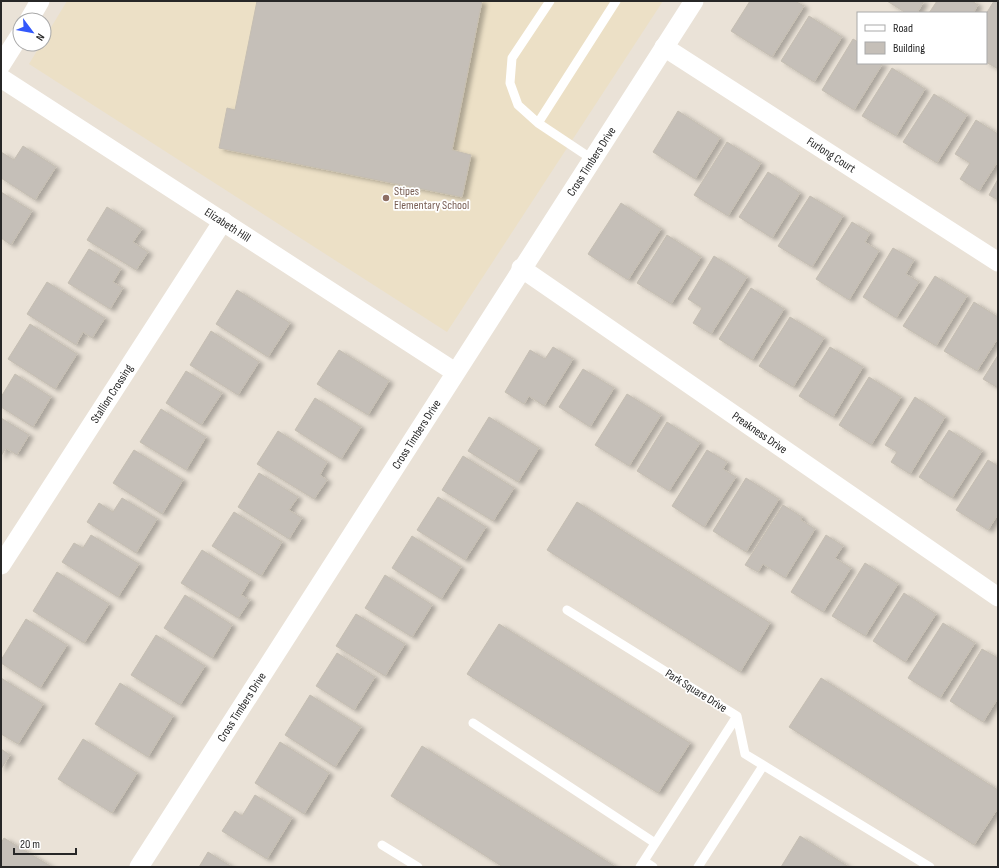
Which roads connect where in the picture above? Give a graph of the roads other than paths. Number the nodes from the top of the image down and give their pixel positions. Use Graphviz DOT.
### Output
graph roads {
  1 [pos="40,1"];
  2 [pos="550,1"];
  3 [pos="616,1"];
  4 [pos="694,1"];
  5 [pos="34,12"];
  6 [pos="12,47"];
  7 [pos="664,47"];
  8 [pos="1,65"];
  9 [pos="1,78"];
  10 [pos="538,123"];
  11 [pos="592,159"];
  12 [pos="223,221"];
  13 [pos="998,262"];
  14 [pos="521,268"];
  15 [pos="455,372"];
  16 [pos="1,565"];
  17 [pos="998,597"];
  18 [pos="567,610"];
  19 [pos="737,716"];
  20 [pos="473,723"];
  21 [pos="763,766"];
  22 [pos="655,843"];
  23 [pos="382,844"];
  24 [pos="642,864"];
  25 [pos="139,867"];
  26 [pos="418,867"];
  27 [pos="653,867"];
  28 [pos="698,867"];
  29 [pos="930,867"];
  1 -- 5 [label="street"];
  2 -- 10 [label="lane"];
  3 -- 10 [label="lane"];
  4 -- 7 [label="street, Cross Timbers Drive"];
  6 -- 8 [label="street"];
  7 -- 11 [label="street, Cross Timbers Drive"];
  7 -- 13 [label="street, Furlong Court"];
  9 -- 12 [label="street, Elizabeth Hill"];
  10 -- 11 [label="lane"];
  11 -- 14 [label="street, Cross Timbers Drive"];
  12 -- 15 [label="street, Elizabeth Hill"];
  12 -- 16 [label="street, Stallion Crossing"];
  14 -- 15 [label="street, Cross Timbers Drive"];
  14 -- 17 [label="street, Preakness Drive"];
  15 -- 25 [label="street, Cross Timbers Drive"];
  18 -- 19 [label="lane, Park Square Drive"];
  19 -- 21 [label="lane"];
  19 -- 22 [label="lane, Park Square Drive"];
  20 -- 22 [label="lane"];
  21 -- 28 [label="lane"];
  21 -- 29 [label="lane"];
  22 -- 24 [label="lane, Park Square Drive"];
  23 -- 26 [label="lane"];
  24 -- 27 [label="lane"];
}
